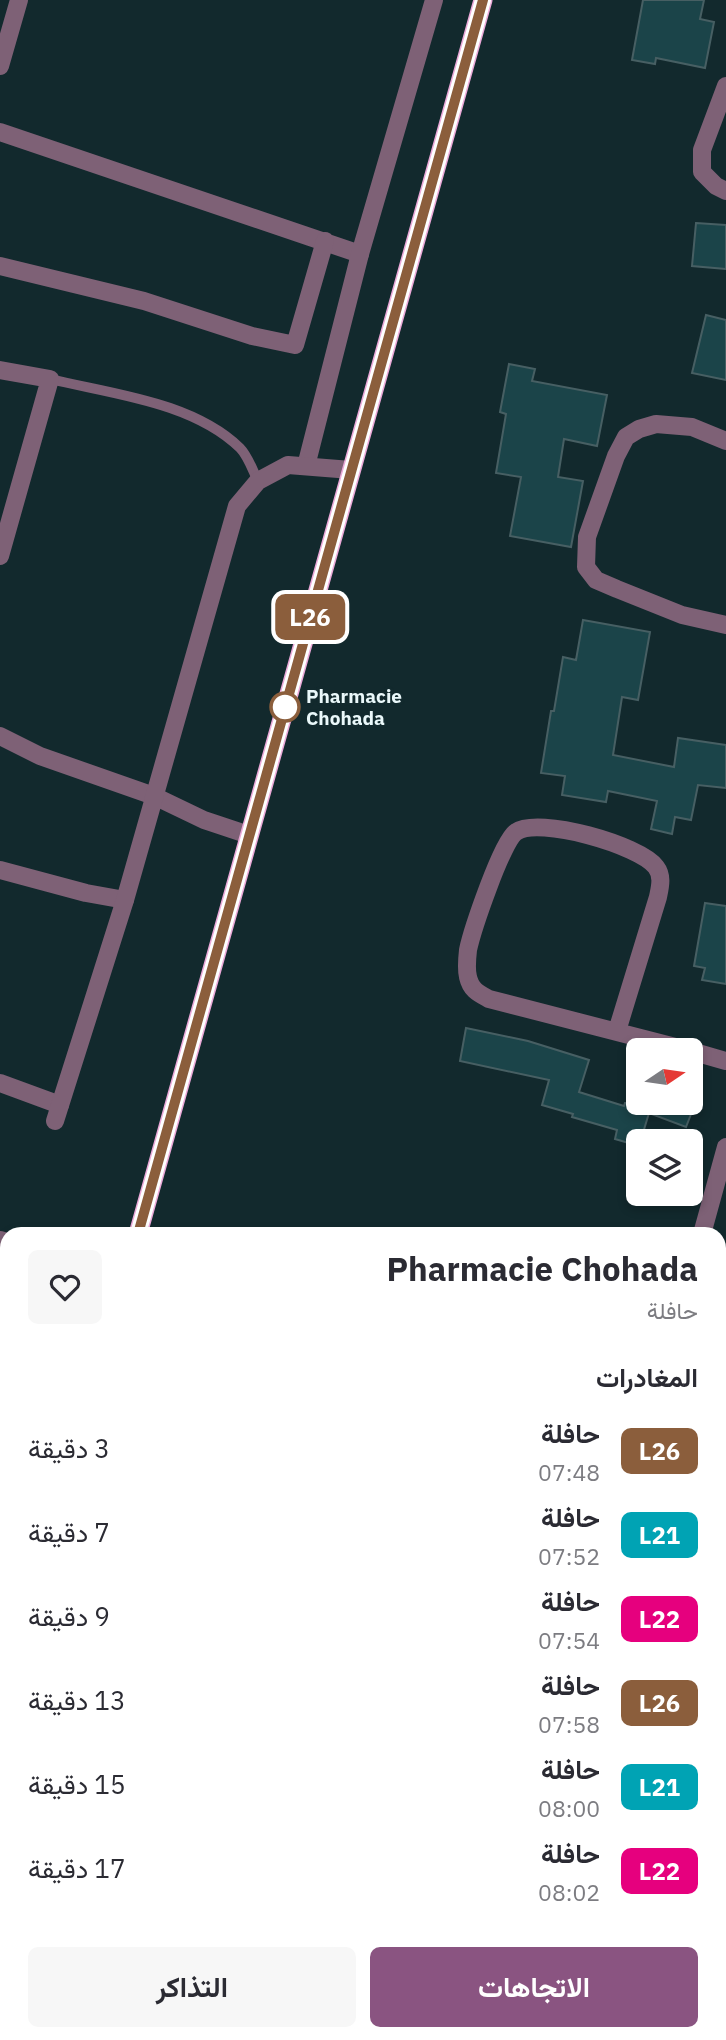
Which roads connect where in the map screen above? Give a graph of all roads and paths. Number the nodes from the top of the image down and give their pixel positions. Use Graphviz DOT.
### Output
graph roads {
  1 [pos="19,0"];
  2 [pos="434,0"];
  3 [pos="483,0"];
  4 [pos="0,66"];
  5 [pos="726,86"];
  6 [pos="0,132"];
  7 [pos="726,191"];
  8 [pos="325,241"];
  9 [pos="360,254"];
  10 [pos="0,266"];
  11 [pos="0,370"];
  12 [pos="50,379"];
  13 [pos="726,441"];
  14 [pos="306,466"];
  15 [pos="351,470"];
  16 [pos="258,481"];
  17 [pos="0,556"];
  18 [pos="726,625"];
  19 [pos="0,736"];
  20 [pos="154,796"];
  21 [pos="249,835"];
  22 [pos="0,870"];
  23 [pos="125,900"];
  24 [pos="617,1031"];
  25 [pos="642,1038"];
  26 [pos="704,1055"];
  27 [pos="726,1061"];
  28 [pos="0,1083"];
  29 [pos="726,1147"];
  30 [pos="140,1227"];
  31 [pos="704,1227"];
  1 -- 4 [label="street"];
  2 -- 9 [label="street"];
  3 -- 15 [label="highway"];
  5 -- 7 [label="street"];
  6 -- 8 [label="street"];
  8 -- 9 [label="street"];
  8 -- 10 [label="street"];
  9 -- 14 [label="street"];
  11 -- 12 [label="street"];
  12 -- 16 [label="lane"];
  12 -- 17 [label="street"];
  13 -- 18 [label="street"];
  14 -- 15 [label="street"];
  14 -- 16 [label="street"];
  15 -- 21 [label="highway"];
  16 -- 20 [label="street"];
  19 -- 20 [label="street"];
  20 -- 21 [label="street"];
  20 -- 23 [label="street"];
  21 -- 30 [label="highway"];
  22 -- 23 [label="street"];
  23 -- 28 [label="street"];
  24 -- 24 [label="street"];
  24 -- 25 [label="street"];
  26 -- 27 [label="street"];
  29 -- 31 [label="street"];
}
